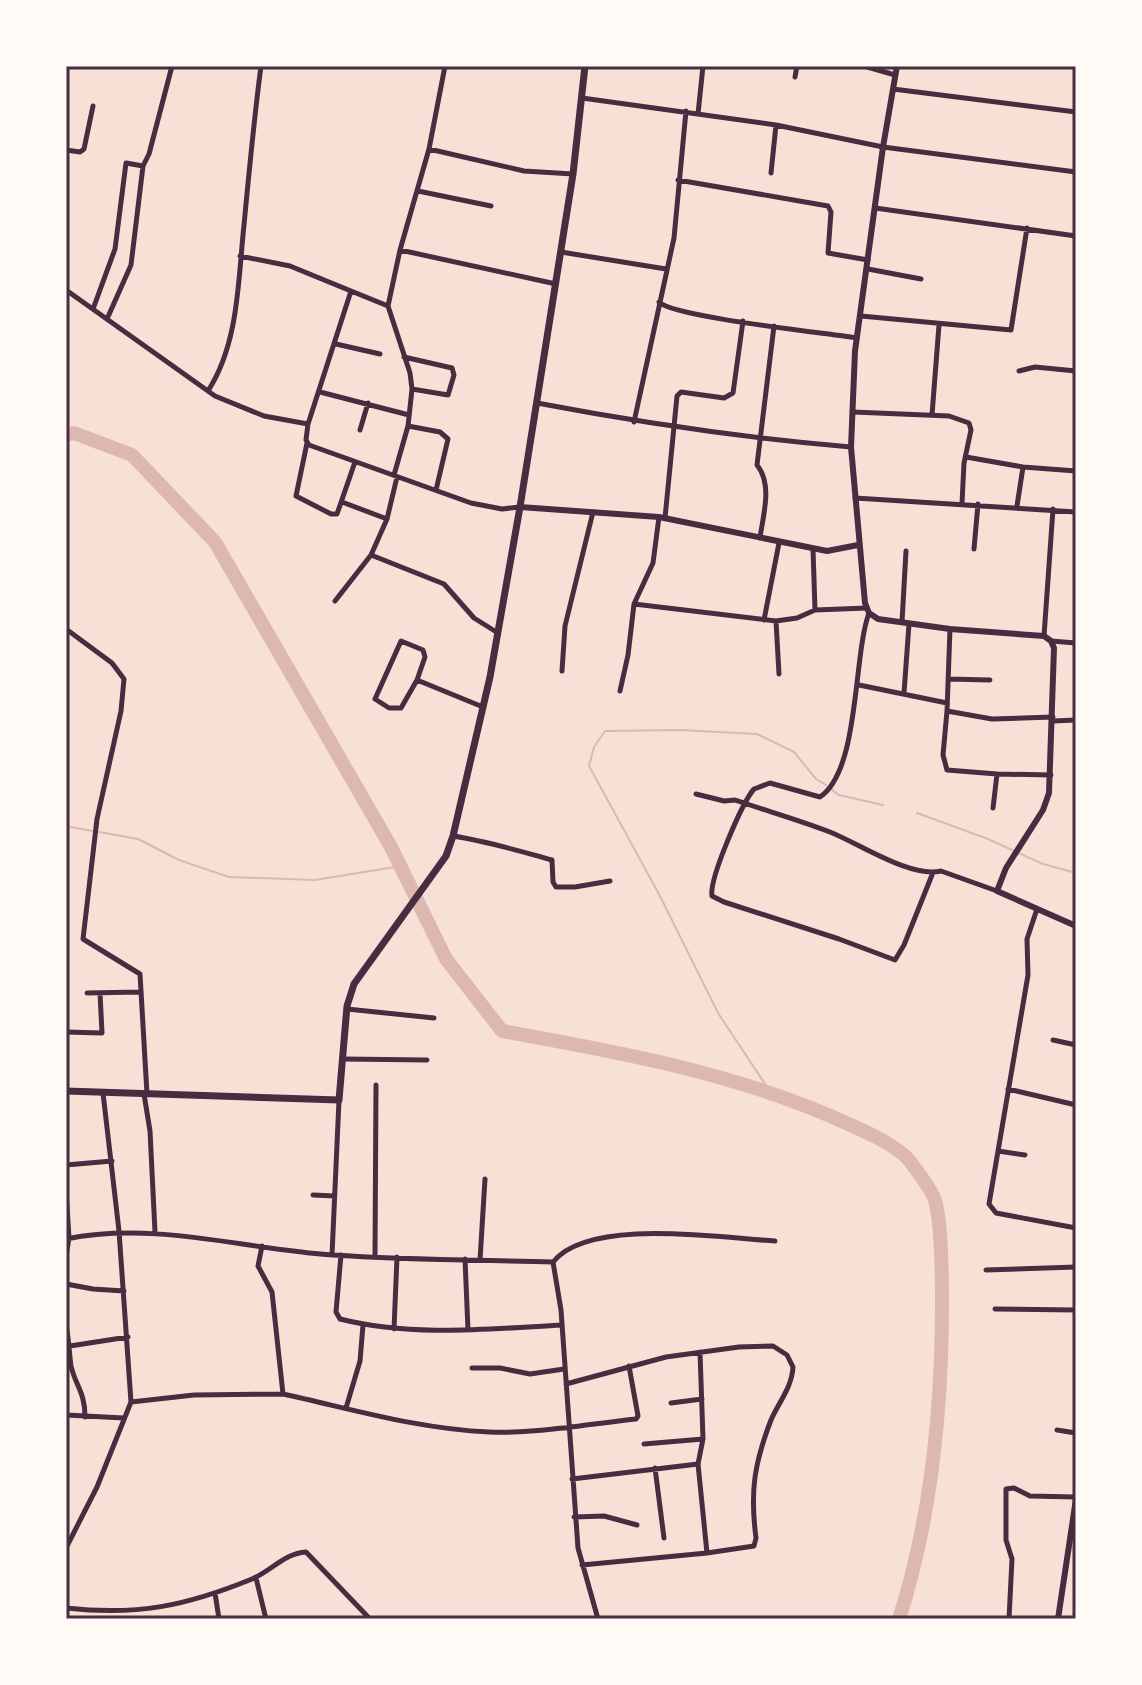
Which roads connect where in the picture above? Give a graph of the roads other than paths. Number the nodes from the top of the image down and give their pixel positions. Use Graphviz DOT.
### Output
graph roads {
  1 [pos="172,66"];
  2 [pos="261,66"];
  3 [pos="445,66"];
  4 [pos="585,66"];
  5 [pos="703,66"];
  6 [pos="797,66"];
  7 [pos="864,66"];
  8 [pos="897,66"];
  9 [pos="895,75"];
  10 [pos="795,77"];
  11 [pos="893,89"];
  12 [pos="582,98"];
  13 [pos="93,106"];
  14 [pos="686,111"];
  15 [pos="1076,112"];
  16 [pos="698,114"];
  17 [pos="776,125"];
  18 [pos="883,147"];
  19 [pos="429,149"];
  20 [pos="66,150"];
  21 [pos="143,166"];
  22 [pos="1076,172"];
  23 [pos="771,173"];
  24 [pos="573,174"];
  25 [pos="678,180"];
  26 [pos="418,191"];
  27 [pos="491,206"];
  28 [pos="875,208"];
  29 [pos="1027,228"];
  30 [pos="1076,236"];
  31 [pos="400,250"];
  32 [pos="561,252"];
  33 [pos="240,256"];
  34 [pos="869,260"];
  35 [pos="666,269"];
  36 [pos="868,269"];
  37 [pos="921,279"];
  38 [pos="556,284"];
  39 [pos="66,290"];
  40 [pos="351,291"];
  41 [pos="658,302"];
  42 [pos="388,306"];
  43 [pos="93,309"];
  44 [pos="861,316"];
  45 [pos="107,319"];
  46 [pos="743,321"];
  47 [pos="939,325"];
  48 [pos="774,326"];
  49 [pos="857,338"];
  50 [pos="336,344"];
  51 [pos="380,354"];
  52 [pos="404,357"];
  53 [pos="1019,371"];
  54 [pos="1076,371"];
  55 [pos="412,389"];
  56 [pos="208,391"];
  57 [pos="320,392"];
  58 [pos="368,403"];
  59 [pos="537,403"];
  60 [pos="853,412"];
  61 [pos="409,415"];
  62 [pos="932,415"];
  63 [pos="634,422"];
  64 [pos="308,424"];
  65 [pos="408,426"];
  66 [pos="674,429"];
  67 [pos="360,430"];
  68 [pos="760,440"];
  69 [pos="307,443"];
  70 [pos="851,447"];
  71 [pos="966,457"];
  72 [pos="355,462"];
  73 [pos="1023,467"];
  74 [pos="1076,471"];
  75 [pos="396,476"];
  76 [pos="436,490"];
  77 [pos="855,498"];
  78 [pos="342,502"];
  79 [pos="962,503"];
  80 [pos="978,504"];
  81 [pos="1017,506"];
  82 [pos="520,507"];
  83 [pos="1053,509"];
  84 [pos="593,512"];
  85 [pos="1076,512"];
  86 [pos="662,517"];
  87 [pos="387,519"];
  88 [pos="760,538"];
  89 [pos="779,543"];
  90 [pos="858,545"];
  91 [pos="813,549"];
  92 [pos="974,549"];
  93 [pos="906,551"];
  94 [pos="371,555"];
  95 [pos="335,601"];
  96 [pos="634,604"];
  97 [pos="815,610"];
  98 [pos="868,610"];
  99 [pos="764,620"];
  100 [pos="776,621"];
  101 [pos="905,623"];
  102 [pos="66,629"];
  103 [pos="950,629"];
  104 [pos="498,633"];
  105 [pos="1044,636"];
  106 [pos="1051,641"];
  107 [pos="1076,643"];
  108 [pos="562,671"];
  109 [pos="779,674"];
  110 [pos="948,679"];
  111 [pos="417,680"];
  112 [pos="990,680"];
  113 [pos="859,685"];
  114 [pos="620,691"];
  115 [pos="904,693"];
  116 [pos="947,703"];
  117 [pos="483,707"];
  118 [pos="947,711"];
  119 [pos="1053,719"];
  120 [pos="1076,720"];
  121 [pos="997,774"];
  122 [pos="1051,775"];
  123 [pos="696,794"];
  124 [pos="745,803"];
  125 [pos="993,808"];
  126 [pos="453,836"];
  127 [pos="932,875"];
  128 [pos="610,881"];
  129 [pos="997,891"];
  130 [pos="1037,909"];
  131 [pos="1076,926"];
  132 [pos="140,992"];
  133 [pos="87,993"];
  134 [pos="100,993"];
  135 [pos="347,1009"];
  136 [pos="434,1018"];
  137 [pos="66,1032"];
  138 [pos="1053,1040"];
  139 [pos="1076,1045"];
  140 [pos="343,1059"];
  141 [pos="427,1060"];
  142 [pos="376,1085"];
  143 [pos="1008,1089"];
  144 [pos="66,1091"];
  145 [pos="103,1093"];
  146 [pos="146,1094"];
  147 [pos="339,1100"];
  148 [pos="1076,1105"];
  149 [pos="998,1151"];
  150 [pos="1025,1155"];
  151 [pos="112,1161"];
  152 [pos="66,1165"];
  153 [pos="485,1179"];
  154 [pos="66,1190"];
  155 [pos="313,1195"];
  156 [pos="335,1196"];
  157 [pos="1076,1228"];
  158 [pos="119,1231"];
  159 [pos="155,1232"];
  160 [pos="67,1238"];
  161 [pos="775,1241"];
  162 [pos="262,1246"];
  163 [pos="332,1255"];
  164 [pos="341,1255"];
  165 [pos="66,1256"];
  166 [pos="375,1256"];
  167 [pos="397,1257"];
  168 [pos="465,1259"];
  169 [pos="480,1260"];
  170 [pos="553,1262"];
  171 [pos="1076,1267"];
  172 [pos="986,1270"];
  173 [pos="66,1284"];
  174 [pos="124,1291"];
  175 [pos="995,1309"];
  176 [pos="1076,1310"];
  177 [pos="66,1325"];
  178 [pos="363,1325"];
  179 [pos="562,1325"];
  180 [pos="394,1329"];
  181 [pos="468,1330"];
  182 [pos="128,1337"];
  183 [pos="70,1346"];
  184 [pos="700,1352"];
  185 [pos="629,1366"];
  186 [pos="472,1368"];
  187 [pos="564,1369"];
  188 [pos="566,1384"];
  189 [pos="283,1394"];
  190 [pos="702,1399"];
  191 [pos="131,1402"];
  192 [pos="671,1403"];
  193 [pos="346,1408"];
  194 [pos="66,1415"];
  195 [pos="85,1417"];
  196 [pos="124,1418"];
  197 [pos="568,1426"];
  198 [pos="1057,1430"];
  199 [pos="1076,1433"];
  200 [pos="703,1439"];
  201 [pos="644,1444"];
  202 [pos="698,1464"];
  203 [pos="655,1468"];
  204 [pos="572,1479"];
  205 [pos="1076,1498"];
  206 [pos="574,1517"];
  207 [pos="637,1525"];
  208 [pos="66,1528"];
  209 [pos="664,1538"];
  210 [pos="72,1539"];
  211 [pos="66,1548"];
  212 [pos="707,1553"];
  213 [pos="582,1565"];
  214 [pos="256,1578"];
  215 [pos="215,1593"];
  216 [pos="66,1608"];
  217 [pos="219,1619"];
  218 [pos="266,1619"];
  219 [pos="370,1619"];
  220 [pos="598,1619"];
  221 [pos="1009,1619"];
  222 [pos="1058,1619"];
  1 -- 21 [label="street"];
  2 -- 33 [label="street"];
  3 -- 19 [label="street"];
  4 -- 12 [label="main road"];
  5 -- 16 [label="street"];
  6 -- 10 [label="street"];
  7 -- 9 [label="street"];
  8 -- 9 [label="street"];
  9 -- 11 [label="street"];
  11 -- 15 [label="street"];
  11 -- 18 [label="street"];
  12 -- 14 [label="street"];
  12 -- 24 [label="main road"];
  13 -- 20 [label="street"];
  14 -- 16 [label="street"];
  14 -- 25 [label="street"];
  16 -- 17 [label="street"];
  17 -- 18 [label="street"];
  17 -- 23 [label="street"];
  18 -- 22 [label="street"];
  18 -- 28 [label="street"];
  19 -- 24 [label="street"];
  19 -- 26 [label="street"];
  21 -- 43 [label="street"];
  21 -- 45 [label="street"];
  24 -- 32 [label="main road"];
  25 -- 34 [label="street"];
  25 -- 35 [label="street"];
  26 -- 27 [label="street"];
  26 -- 31 [label="street"];
  28 -- 29 [label="street"];
  28 -- 34 [label="street"];
  29 -- 30 [label="street"];
  29 -- 47 [label="street"];
  31 -- 38 [label="street"];
  31 -- 42 [label="street"];
  32 -- 35 [label="street"];
  32 -- 38 [label="main road"];
  33 -- 40 [label="street"];
  33 -- 56 [label="street"];
  34 -- 36 [label="street"];
  35 -- 41 [label="street"];
  36 -- 37 [label="street"];
  36 -- 44 [label="street"];
  38 -- 59 [label="main road"];
  39 -- 43 [label="street"];
  40 -- 42 [label="street"];
  40 -- 50 [label="street"];
  41 -- 46 [label="street"];
  41 -- 63 [label="street"];
  42 -- 52 [label="street"];
  43 -- 45 [label="street"];
  44 -- 47 [label="street"];
  44 -- 49 [label="street"];
  45 -- 56 [label="street"];
  46 -- 48 [label="street"];
  46 -- 66 [label="street"];
  47 -- 62 [label="street"];
  48 -- 49 [label="street"];
  48 -- 68 [label="street"];
  49 -- 60 [label="street"];
  50 -- 51 [label="street"];
  50 -- 57 [label="street"];
  52 -- 55 [label="street"];
  52 -- 55 [label="street"];
  53 -- 54 [label="street"];
  55 -- 61 [label="street"];
  56 -- 64 [label="street"];
  57 -- 58 [label="street"];
  57 -- 64 [label="street"];
  58 -- 61 [label="street"];
  58 -- 67 [label="street"];
  59 -- 63 [label="street"];
  59 -- 82 [label="main road"];
  60 -- 62 [label="street"];
  60 -- 70 [label="street"];
  61 -- 65 [label="street"];
  62 -- 71 [label="street"];
  63 -- 66 [label="street"];
  64 -- 69 [label="street"];
  65 -- 75 [label="street"];
  65 -- 76 [label="street"];
  66 -- 68 [label="street"];
  66 -- 86 [label="street"];
  68 -- 70 [label="street"];
  68 -- 88 [label="street"];
  69 -- 72 [label="street"];
  69 -- 78 [label="street"];
  70 -- 77 [label="street"];
  71 -- 73 [label="street"];
  71 -- 79 [label="street"];
  72 -- 75 [label="street"];
  72 -- 78 [label="street"];
  73 -- 74 [label="street"];
  73 -- 81 [label="street"];
  75 -- 76 [label="street"];
  75 -- 87 [label="street"];
  76 -- 82 [label="street"];
  77 -- 79 [label="street"];
  77 -- 90 [label="street"];
  78 -- 87 [label="street"];
  79 -- 80 [label="street"];
  80 -- 81 [label="street"];
  80 -- 92 [label="street"];
  81 -- 83 [label="street"];
  82 -- 84 [label="street"];
  82 -- 104 [label="main road"];
  83 -- 85 [label="street"];
  83 -- 105 [label="street"];
  84 -- 86 [label="street"];
  84 -- 108 [label="street"];
  86 -- 88 [label="street"];
  86 -- 96 [label="street"];
  87 -- 94 [label="street"];
  88 -- 89 [label="street"];
  89 -- 91 [label="street"];
  89 -- 99 [label="street"];
  90 -- 91 [label="street"];
  90 -- 98 [label="street"];
  91 -- 97 [label="street"];
  93 -- 101 [label="street"];
  94 -- 95 [label="street"];
  94 -- 104 [label="street"];
  96 -- 99 [label="street"];
  96 -- 114 [label="street"];
  97 -- 98 [label="street"];
  97 -- 100 [label="street"];
  98 -- 101 [label="street"];
  98 -- 113 [label="street"];
  99 -- 100 [label="street"];
  100 -- 109 [label="street"];
  101 -- 103 [label="street"];
  101 -- 115 [label="street"];
  102 -- 132 [label="street"];
  103 -- 105 [label="street"];
  103 -- 110 [label="street"];
  104 -- 117 [label="main road"];
  105 -- 106 [label="street"];
  106 -- 107 [label="street"];
  106 -- 119 [label="street"];
  110 -- 112 [label="street"];
  110 -- 116 [label="street"];
  111 -- 111 [label="street"];
  111 -- 117 [label="street"];
  113 -- 115 [label="street"];
  113 -- 124 [label="street"];
  115 -- 116 [label="street"];
  116 -- 118 [label="street"];
  117 -- 126 [label="main road"];
  118 -- 119 [label="street"];
  118 -- 121 [label="street"];
  119 -- 120 [label="street"];
  119 -- 122 [label="street"];
  121 -- 122 [label="street"];
  121 -- 125 [label="street"];
  122 -- 129 [label="street"];
  123 -- 124 [label="street"];
  124 -- 127 [label="street"];
  124 -- 127 [label="street"];
  126 -- 128 [label="street"];
  126 -- 135 [label="main road"];
  127 -- 129 [label="street"];
  129 -- 130 [label="street"];
  130 -- 131 [label="street"];
  130 -- 143 [label="street"];
  132 -- 134 [label="street"];
  132 -- 146 [label="street"];
  133 -- 134 [label="street"];
  134 -- 137 [label="street"];
  135 -- 136 [label="street"];
  135 -- 140 [label="main road"];
  138 -- 139 [label="street"];
  140 -- 141 [label="street"];
  140 -- 147 [label="main road"];
  142 -- 166 [label="street"];
  143 -- 148 [label="street"];
  143 -- 149 [label="street"];
  144 -- 145 [label="main road"];
  145 -- 146 [label="main road"];
  145 -- 151 [label="street"];
  146 -- 147 [label="main road"];
  146 -- 159 [label="street"];
  147 -- 156 [label="street"];
  149 -- 150 [label="street"];
  149 -- 157 [label="street"];
  151 -- 152 [label="street"];
  151 -- 158 [label="street"];
  153 -- 169 [label="street"];
  154 -- 160 [label="street"];
  155 -- 156 [label="street"];
  156 -- 163 [label="street"];
  158 -- 159 [label="street"];
  158 -- 160 [label="street"];
  158 -- 174 [label="street"];
  159 -- 162 [label="street"];
  160 -- 165 [label="street"];
  161 -- 170 [label="street"];
  162 -- 163 [label="street"];
  162 -- 189 [label="street"];
  163 -- 164 [label="street"];
  164 -- 166 [label="street"];
  164 -- 178 [label="street"];
  166 -- 167 [label="street"];
  167 -- 168 [label="street"];
  167 -- 180 [label="street"];
  168 -- 169 [label="street"];
  168 -- 181 [label="street"];
  169 -- 170 [label="street"];
  170 -- 179 [label="street"];
  171 -- 172 [label="street"];
  173 -- 174 [label="street"];
  174 -- 182 [label="street"];
  175 -- 176 [label="street"];
  177 -- 183 [label="street"];
  178 -- 180 [label="street"];
  178 -- 193 [label="street"];
  179 -- 181 [label="street"];
  179 -- 187 [label="street"];
  180 -- 181 [label="street"];
  182 -- 183 [label="street"];
  182 -- 191 [label="street"];
  183 -- 195 [label="street"];
  184 -- 185 [label="street"];
  184 -- 190 [label="street"];
  184 -- 212 [label="street"];
  185 -- 188 [label="street"];
  185 -- 197 [label="street"];
  186 -- 187 [label="street"];
  187 -- 188 [label="street"];
  188 -- 197 [label="street"];
  189 -- 191 [label="street"];
  189 -- 193 [label="street"];
  190 -- 192 [label="street"];
  190 -- 200 [label="street"];
  191 -- 196 [label="street"];
  193 -- 197 [label="street"];
  194 -- 195 [label="street"];
  195 -- 196 [label="street"];
  196 -- 210 [label="street"];
  197 -- 204 [label="street"];
  198 -- 199 [label="street"];
  200 -- 201 [label="street"];
  200 -- 202 [label="street"];
  202 -- 203 [label="street"];
  202 -- 212 [label="street"];
  203 -- 204 [label="street"];
  203 -- 209 [label="street"];
  204 -- 206 [label="street"];
  205 -- 221 [label="street"];
  205 -- 222 [label="street"];
  206 -- 207 [label="street"];
  206 -- 213 [label="street"];
  208 -- 210 [label="street"];
  210 -- 211 [label="street"];
  212 -- 213 [label="street"];
  213 -- 220 [label="street"];
  214 -- 215 [label="street"];
  214 -- 218 [label="street"];
  214 -- 219 [label="street"];
  215 -- 216 [label="street"];
  215 -- 217 [label="street"];
}
